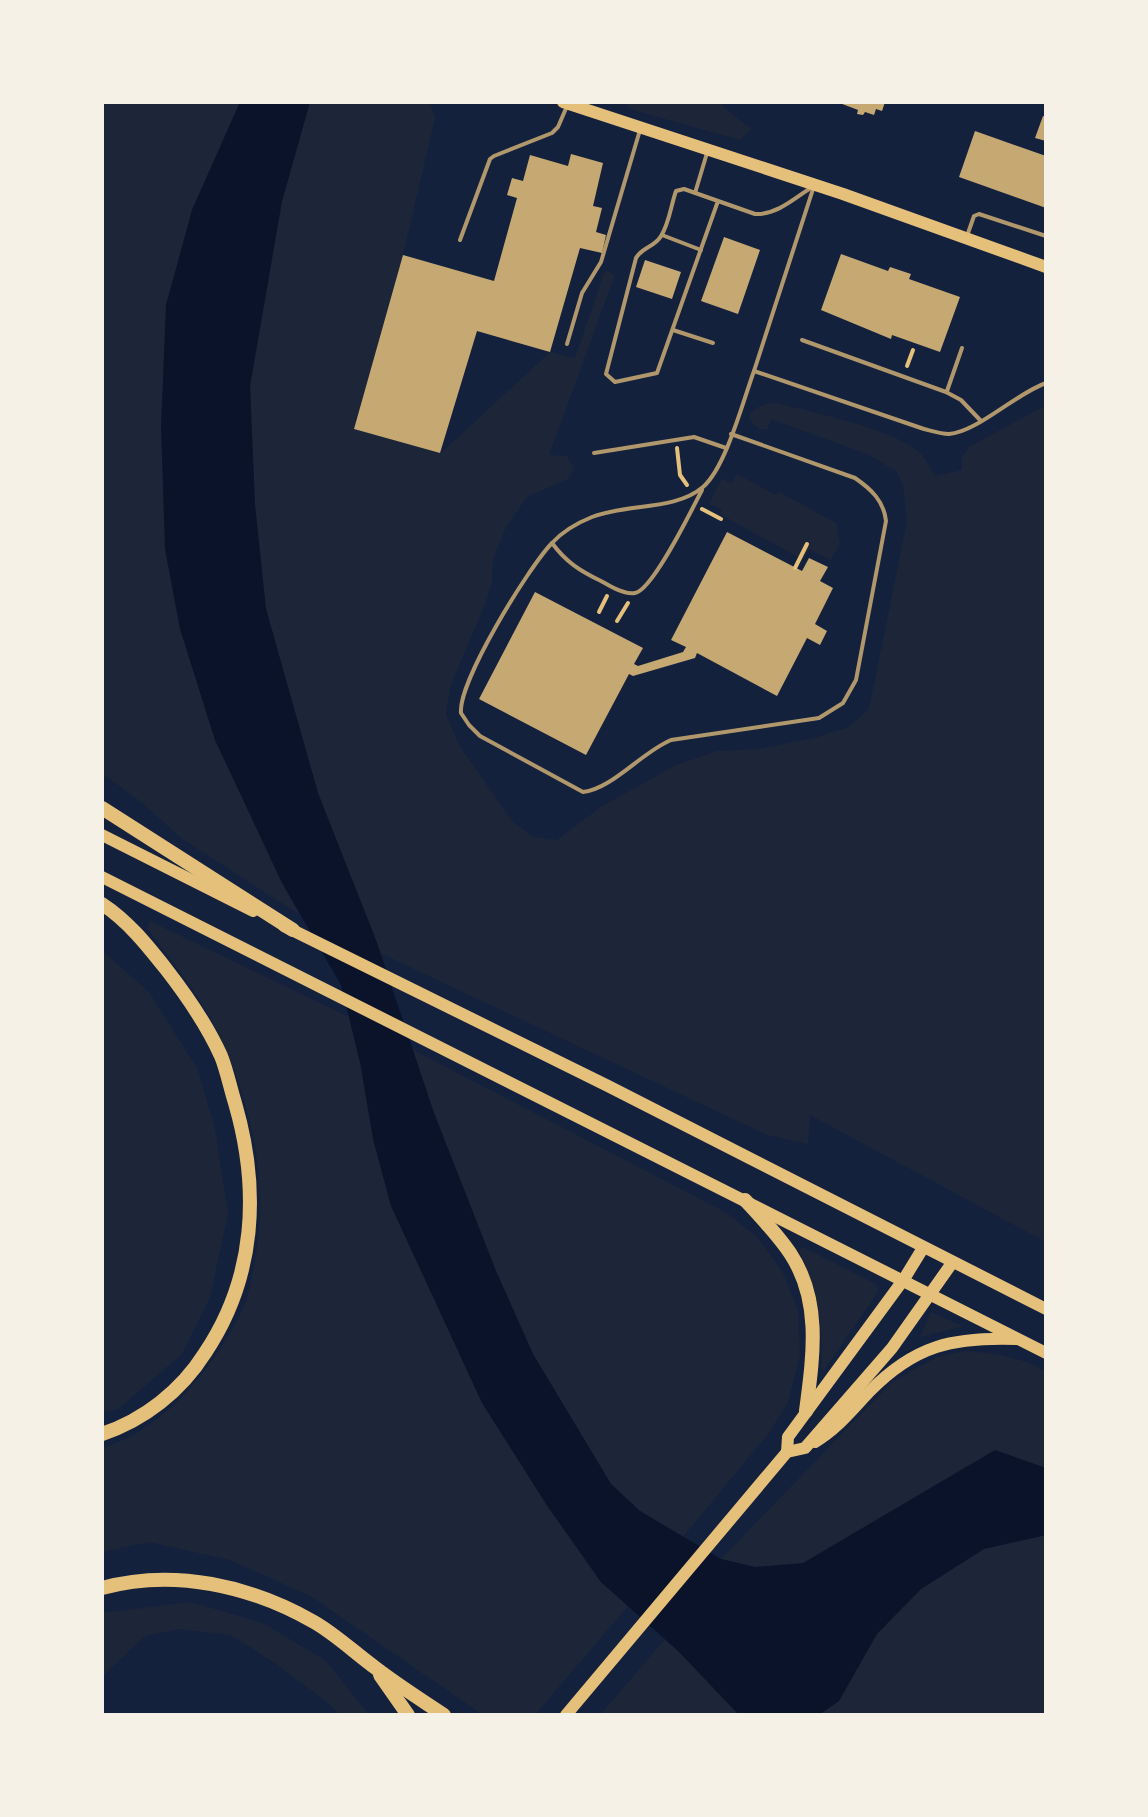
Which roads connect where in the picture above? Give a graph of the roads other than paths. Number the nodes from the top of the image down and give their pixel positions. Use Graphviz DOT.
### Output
graph roads {
  1 [pos="565,103"];
  2 [pos="641,128"];
  3 [pos="708,150"];
  4 [pos="814,185"];
  5 [pos="695,193"];
  6 [pos="718,201"];
  7 [pos="662,235"];
  8 [pos="1046,236"];
  9 [pos="966,238"];
  10 [pos="460,240"];
  11 [pos="701,250"];
  12 [pos="1046,267"];
  13 [pos="673,330"];
  14 [pos="802,340"];
  15 [pos="713,343"];
  16 [pos="567,344"];
  17 [pos="962,348"];
  18 [pos="754,371"];
  19 [pos="1046,383"];
  20 [pos="946,392"];
  21 [pos="981,421"];
  22 [pos="731,434"];
  23 [pos="726,448"];
  24 [pos="594,453"];
  25 [pos="704,486"];
  26 [pos="552,543"];
  27 [pos="102,808"];
  28 [pos="102,835"];
  29 [pos="102,877"];
  30 [pos="203,880"];
  31 [pos="102,904"];
  32 [pos="293,930"];
  33 [pos="745,1200"];
  34 [pos="923,1248"];
  35 [pos="952,1263"];
  36 [pos="904,1279"];
  37 [pos="932,1294"];
  38 [pos="1046,1309"];
  39 [pos="1019,1339"];
  40 [pos="1046,1353"];
  41 [pos="806,1411"];
  42 [pos="102,1434"];
  43 [pos="805,1448"];
  44 [pos="787,1452"];
  45 [pos="102,1588"];
  46 [pos="376,1668"];
  47 [pos="408,1715"];
  48 [pos="444,1715"];
  49 [pos="566,1715"];
  1 -- 2 [label="main road"];
  1 -- 10 [label="lane"];
  2 -- 3 [label="main road"];
  2 -- 16 [label="lane"];
  3 -- 4 [label="main road"];
  3 -- 5 [label="lane"];
  4 -- 6 [label="lane"];
  4 -- 9 [label="main road"];
  4 -- 18 [label="lane"];
  5 -- 6 [label="lane"];
  5 -- 7 [label="lane"];
  6 -- 11 [label="lane"];
  7 -- 11 [label="lane"];
  7 -- 13 [label="lane"];
  8 -- 9 [label="lane"];
  9 -- 12 [label="main road"];
  11 -- 13 [label="lane"];
  13 -- 15 [label="lane"];
  14 -- 20 [label="lane"];
  17 -- 20 [label="lane"];
  18 -- 21 [label="lane"];
  18 -- 22 [label="lane"];
  19 -- 21 [label="lane"];
  20 -- 21 [label="lane"];
  22 -- 23 [label="lane"];
  22 -- 26 [label="lane"];
  23 -- 24 [label="lane"];
  23 -- 25 [label="lane"];
  25 -- 26 [label="lane"];
  25 -- 26 [label="lane"];
  27 -- 30 [label="highway"];
  28 -- 30 [label="main road"];
  29 -- 33 [label="main road"];
  30 -- 32 [label="highway"];
  31 -- 42 [label="highway"];
  32 -- 34 [label="main road"];
  33 -- 36 [label="main road"];
  33 -- 41 [label="highway"];
  34 -- 35 [label="main road"];
  34 -- 36 [label="main road"];
  35 -- 37 [label="main road"];
  35 -- 38 [label="main road"];
  36 -- 37 [label="main road"];
  36 -- 41 [label="main road"];
  37 -- 39 [label="main road"];
  37 -- 43 [label="main road"];
  39 -- 40 [label="main road"];
  39 -- 43 [label="main road"];
  41 -- 44 [label="main road"];
  43 -- 44 [label="main road"];
  44 -- 49 [label="main road"];
  45 -- 46 [label="highway"];
  46 -- 47 [label="highway"];
  46 -- 48 [label="highway"];
}
